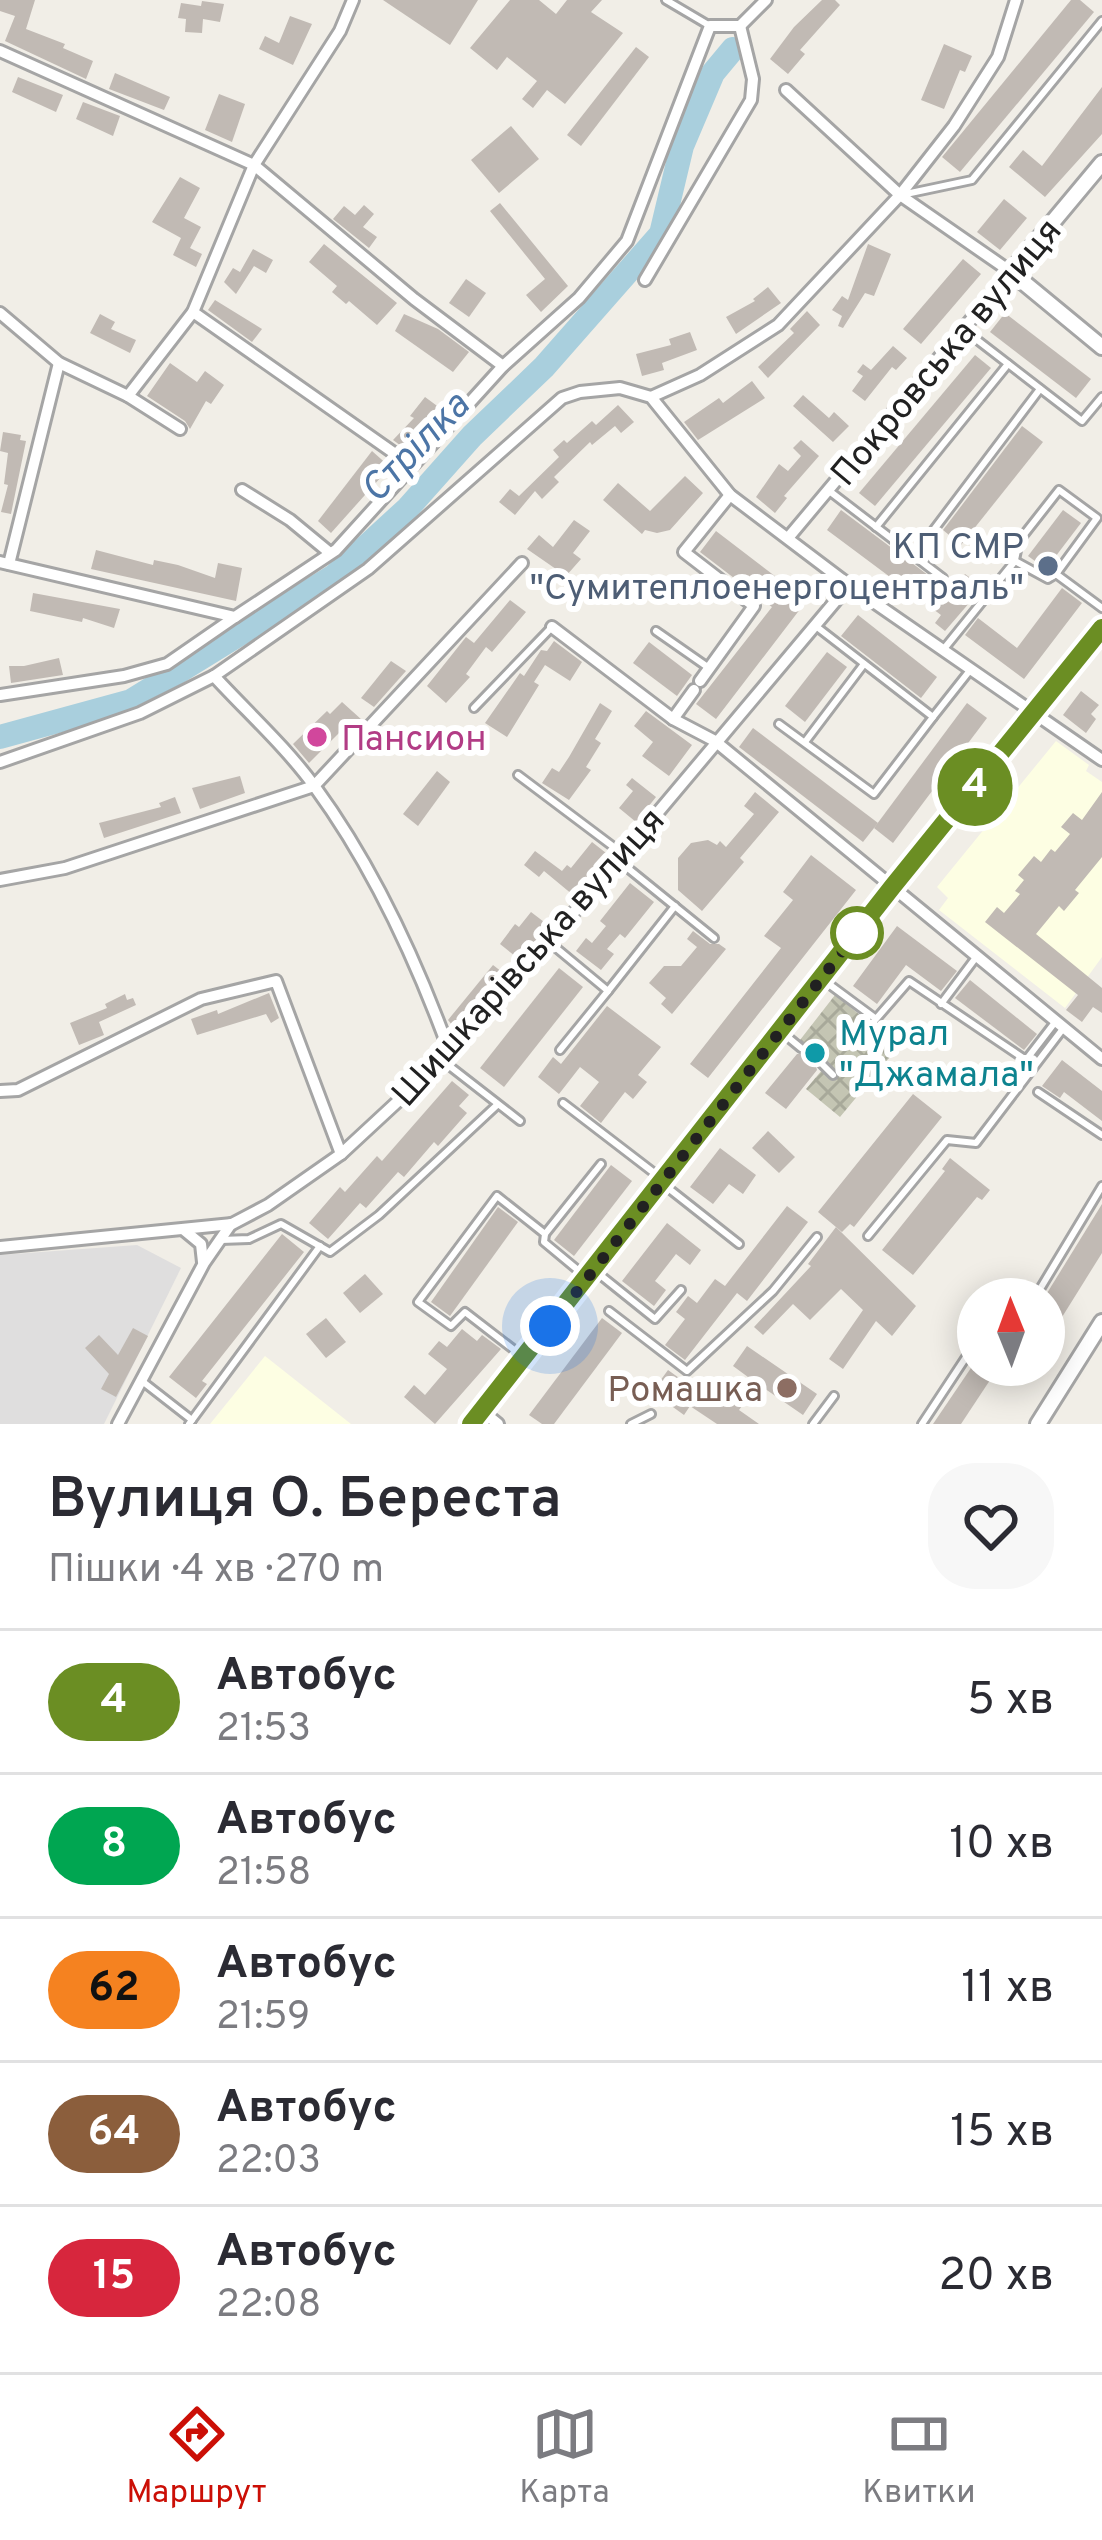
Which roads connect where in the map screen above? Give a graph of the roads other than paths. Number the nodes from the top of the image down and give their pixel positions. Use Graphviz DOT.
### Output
graph roads {
  1 [pos="353,0"];
  2 [pos="666,0"];
  3 [pos="766,0"];
  4 [pos="1016,0"];
  5 [pos="1102,21"];
  6 [pos="710,26"];
  7 [pos="740,26"];
  8 [pos="0,51"];
  9 [pos="786,89"];
  10 [pos="1102,163"];
  11 [pos="254,165"];
  12 [pos="900,195"];
  13 [pos="1012,272"];
  14 [pos="645,280"];
  15 [pos="193,312"];
  16 [pos="0,313"];
  17 [pos="963,329"];
  18 [pos="1102,346"];
  19 [pos="58,363"];
  20 [pos="1008,364"];
  21 [pos="503,366"];
  22 [pos="1040,388"];
  23 [pos="128,396"];
  24 [pos="1102,397"];
  25 [pos="651,398"];
  26 [pos="180,428"];
  27 [pos="410,466"];
  28 [pos="242,490"];
  29 [pos="828,490"];
  30 [pos="730,495"];
  31 [pos="1099,517"];
  32 [pos="876,526"];
  33 [pos="788,538"];
  34 [pos="330,554"];
  35 [pos="914,556"];
  36 [pos="1015,561"];
  37 [pos="4,563"];
  38 [pos="522,563"];
  39 [pos="1056,574"];
  40 [pos="943,578"];
  41 [pos="849,585"];
  42 [pos="1102,608"];
  43 [pos="235,617"];
  44 [pos="814,625"];
  45 [pos="552,627"];
  46 [pos="1102,628"];
  47 [pos="656,631"];
  48 [pos="943,650"];
  49 [pos="864,664"];
  50 [pos="709,668"];
  51 [pos="971,669"];
  52 [pos="214,676"];
  53 [pos="0,695"];
  54 [pos="474,708"];
  55 [pos="1035,713"];
  56 [pos="933,717"];
  57 [pos="673,718"];
  58 [pos="779,724"];
  59 [pos="715,741"];
  60 [pos="805,742"];
  61 [pos="1102,760"];
  62 [pos="0,762"];
  63 [pos="518,775"];
  64 [pos="314,786"];
  65 [pos="620,858"];
  66 [pos="0,880"];
  67 [pos="893,886"];
  68 [pos="675,906"];
  69 [pos="714,938"];
  70 [pos="549,942"];
  71 [pos="977,956"];
  72 [pos="822,979"];
  73 [pos="608,991"];
  74 [pos="941,1004"];
  75 [pos="1060,1024"];
  76 [pos="781,1031"];
  77 [pos="801,1048"];
  78 [pos="560,1050"];
  79 [pos="446,1057"];
  80 [pos="1102,1059"];
  81 [pos="822,1064"];
  82 [pos="832,1075"];
  83 [pos="0,1090"];
  84 [pos="1037,1092"];
  85 [pos="563,1103"];
  86 [pos="497,1105"];
  87 [pos="520,1121"];
  88 [pos="1102,1135"];
  89 [pos="341,1154"];
  90 [pos="601,1164"];
  91 [pos="664,1183"];
  92 [pos="1102,1186"];
  93 [pos="232,1223"];
  94 [pos="181,1228"];
  95 [pos="545,1234"];
  96 [pos="868,1236"];
  97 [pos="817,1237"];
  98 [pos="217,1240"];
  99 [pos="740,1244"];
  100 [pos="320,1246"];
  101 [pos="0,1247"];
  102 [pos="203,1263"];
  103 [pos="591,1274"];
  104 [pos="1047,1278"];
  105 [pos="681,1290"];
  106 [pos="609,1311"];
  107 [pos="1102,1322"];
  108 [pos="524,1358"];
  109 [pos="957,1372"];
  110 [pos="140,1380"];
  111 [pos="834,1396"];
  112 [pos="651,1414"];
  113 [pos="477,1418"];
  114 [pos="190,1422"];
  115 [pos="118,1424"];
  116 [pos="498,1424"];
  117 [pos="631,1424"];
  118 [pos="813,1424"];
  119 [pos="922,1424"];
  120 [pos="1038,1424"];
  1 -- 11 [label="street"];
  2 -- 6 [label="lane"];
  3 -- 7 [label="street"];
  4 -- 12 [label="street"];
  5 -- 12 [label="lane"];
  6 -- 7 [label="street"];
  6 -- 21 [label="street"];
  7 -- 14 [label="street"];
  8 -- 11 [label="street"];
  9 -- 12 [label="street"];
  10 -- 13 [label="street, Покровська вулиця"];
  11 -- 15 [label="street"];
  11 -- 21 [label="street"];
  12 -- 13 [label="street"];
  12 -- 25 [label="street"];
  13 -- 17 [label="street, Покровська вулиця"];
  13 -- 18 [label="street"];
  15 -- 23 [label="street"];
  15 -- 27 [label="street"];
  16 -- 19 [label="street"];
  17 -- 20 [label="lane"];
  17 -- 29 [label="street, Покровська вулиця"];
  19 -- 23 [label="street"];
  19 -- 37 [label="street"];
  20 -- 22 [label="lane"];
  20 -- 32 [label="lane"];
  21 -- 27 [label="street"];
  22 -- 24 [label="lane"];
  22 -- 35 [label="lane"];
  23 -- 26 [label="street"];
  25 -- 30 [label="street"];
  25 -- 52 [label="street"];
  27 -- 34 [label="street"];
  28 -- 34 [label="street"];
  29 -- 32 [label="lane"];
  29 -- 33 [label="street, Покровська вулиця"];
  30 -- 33 [label="street"];
  30 -- 50 [label="street"];
  31 -- 36 [label="lane"];
  31 -- 39 [label="lane"];
  32 -- 35 [label="lane"];
  33 -- 41 [label="street"];
  34 -- 43 [label="street"];
  35 -- 40 [label="lane"];
  36 -- 39 [label="lane"];
  36 -- 48 [label="lane"];
  37 -- 43 [label="street"];
  38 -- 64 [label="street"];
  39 -- 42 [label="lane"];
  41 -- 44 [label="street, Шишкарівська вулиця"];
  41 -- 48 [label="street"];
  43 -- 53 [label="street"];
  44 -- 49 [label="lane"];
  44 -- 59 [label="street, Шишкарівська вулиця"];
  45 -- 54 [label="lane"];
  45 -- 57 [label="street"];
  46 -- 55 [label="main road"];
  47 -- 50 [label="lane"];
  48 -- 51 [label="street"];
  49 -- 56 [label="lane"];
  49 -- 60 [label="lane"];
  50 -- 57 [label="street"];
  51 -- 55 [label="street"];
  51 -- 56 [label="lane"];
  52 -- 62 [label="street"];
  52 -- 64 [label="street"];
  55 -- 61 [label="street"];
  55 -- 67 [label="main road"];
  56 -- 60 [label="lane"];
  57 -- 59 [label="street"];
  58 -- 60 [label="lane"];
  59 -- 65 [label="street, Шишкарівська вулиця"];
  59 -- 67 [label="street"];
  63 -- 65 [label="lane"];
  64 -- 66 [label="street"];
  64 -- 79 [label="street"];
  65 -- 68 [label="lane"];
  65 -- 70 [label="street, Шишкарівська вулиця"];
  67 -- 71 [label="street"];
  67 -- 72 [label="main road"];
  68 -- 69 [label="lane"];
  68 -- 73 [label="lane"];
  70 -- 73 [label="lane"];
  70 -- 79 [label="street, Шишкарівська вулиця"];
  71 -- 74 [label="lane"];
  71 -- 75 [label="street"];
  72 -- 74 [label="lane"];
  72 -- 76 [label="main road"];
  73 -- 78 [label="lane"];
  74 -- 75 [label="lane"];
  75 -- 80 [label="street"];
  75 -- 96 [label="lane"];
  76 -- 77 [label="lane"];
  76 -- 91 [label="main road"];
  79 -- 86 [label="lane"];
  79 -- 89 [label="street, Шишкарівська вулиця"];
  81 -- 82 [label="lane"];
  83 -- 89 [label="street"];
  84 -- 88 [label="lane"];
  85 -- 91 [label="lane"];
  86 -- 87 [label="lane"];
  86 -- 100 [label="lane"];
  89 -- 93 [label="street, Шишкарівська вулиця"];
  90 -- 95 [label="lane"];
  91 -- 99 [label="lane"];
  91 -- 103 [label="main road"];
  92 -- 104 [label="lane"];
  93 -- 94 [label="street, Шишкарівська вулиця"];
  93 -- 98 [label="street"];
  94 -- 101 [label="street, Шишкарівська вулиця"];
  94 -- 102 [label="street"];
  95 -- 103 [label="lane"];
  95 -- 108 [label="lane"];
  97 -- 106 [label="lane"];
  98 -- 100 [label="lane"];
  98 -- 102 [label="street"];
  100 -- 114 [label="lane"];
  102 -- 110 [label="street"];
  103 -- 105 [label="lane"];
  103 -- 108 [label="main road"];
  107 -- 120 [label="street"];
  108 -- 113 [label="main road"];
  109 -- 119 [label="lane"];
  110 -- 114 [label="lane"];
  110 -- 115 [label="street"];
  111 -- 118 [label="lane"];
  112 -- 117 [label="lane"];
  113 -- 116 [label="street"];
}
